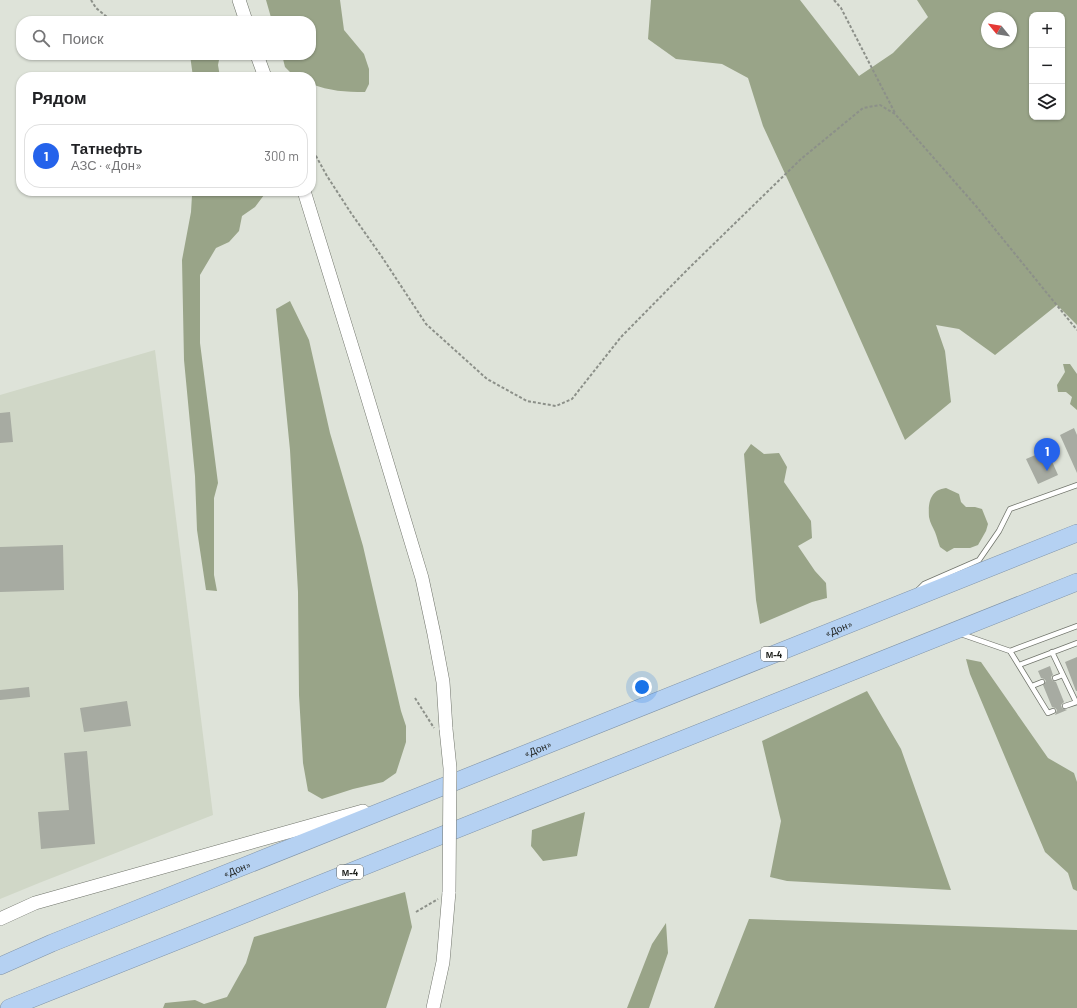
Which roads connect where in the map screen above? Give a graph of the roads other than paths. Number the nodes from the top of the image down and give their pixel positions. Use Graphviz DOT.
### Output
graph roads {
  1 [pos="239,0"];
  2 [pos="244,16"];
  3 [pos="259,60"];
  4 [pos="263,72"];
  5 [pos="306,196"];
  6 [pos="1077,486"];
  7 [pos="1077,533"];
  8 [pos="1077,582"];
  9 [pos="908,600"];
  10 [pos="1077,626"];
  11 [pos="1077,642"];
  12 [pos="1010,651"];
  13 [pos="1052,652"];
  14 [pos="871,663"];
  15 [pos="1019,665"];
  16 [pos="1063,675"];
  17 [pos="1054,678"];
  18 [pos="1042,682"];
  19 [pos="1032,686"];
  20 [pos="1076,702"];
  21 [pos="1066,706"];
  22 [pos="1053,711"];
  23 [pos="423,795"];
  24 [pos="0,919"];
  25 [pos="0,966"];
  26 [pos="10,1008"];
  27 [pos="433,1008"];
  1 -- 2 [label="street"];
  3 -- 4 [label="street"];
  5 -- 27 [label="street, bridge"];
  6 -- 9 [label="lane"];
  7 -- 9 [label="highway, «Дон» / М-4"];
  8 -- 14 [label="highway, М-4"];
  9 -- 23 [label="highway, «Дон» / М-4"];
  10 -- 12 [label="lane"];
  11 -- 13 [label="lane"];
  12 -- 14 [label="lane"];
  12 -- 15 [label="lane"];
  13 -- 15 [label="lane"];
  13 -- 16 [label="lane"];
  14 -- 26 [label="highway, М-4"];
  15 -- 19 [label="lane"];
  16 -- 17 [label="lane"];
  16 -- 20 [label="lane"];
  18 -- 19 [label="lane"];
  19 -- 22 [label="lane"];
  20 -- 21 [label="lane"];
  23 -- 24 [label="street"];
  23 -- 25 [label="highway, «Дон» / М-4"];
}
